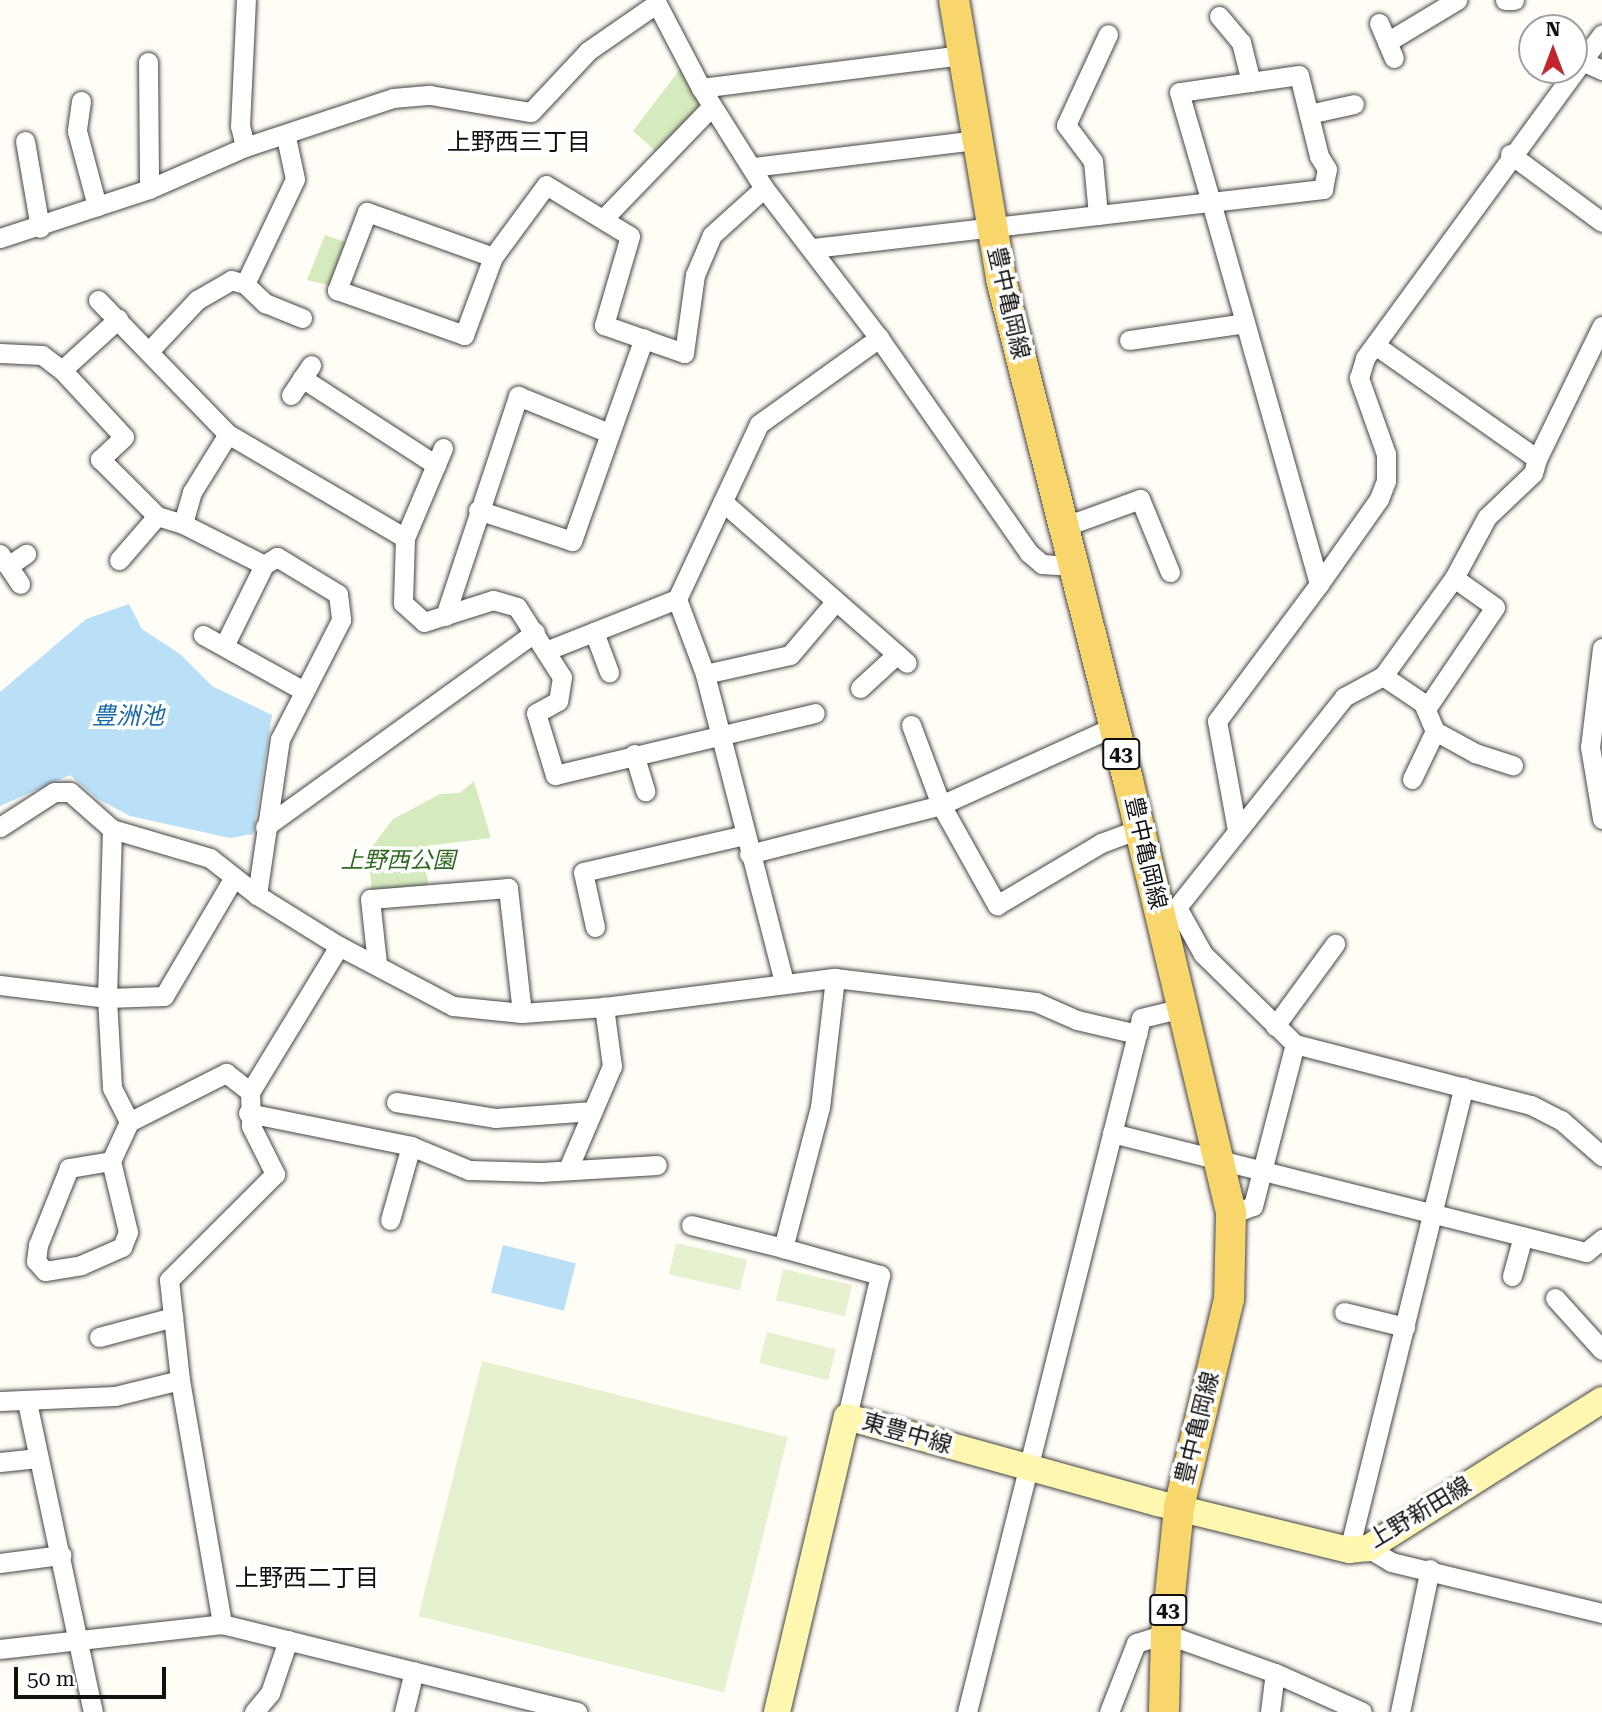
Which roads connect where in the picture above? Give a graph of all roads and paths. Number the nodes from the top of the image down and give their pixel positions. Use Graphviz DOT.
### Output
graph roads {
  1 [pos="246,0"];
  2 [pos="954,0"];
  3 [pos="1457,0"];
  4 [pos="1505,0"];
  5 [pos="1514,0"];
  6 [pos="655,2"];
  7 [pos="1219,16"];
  8 [pos="1379,23"];
  9 [pos="1108,34"];
  10 [pos="1602,34"];
  11 [pos="1588,53"];
  12 [pos="961,55"];
  13 [pos="148,62"];
  14 [pos="1251,82"];
  15 [pos="1564,84"];
  16 [pos="701,88"];
  17 [pos="81,101"];
  18 [pos="1354,104"];
  19 [pos="712,106"];
  20 [pos="1309,114"];
  21 [pos="286,137"];
  22 [pos="976,140"];
  23 [pos="25,141"];
  24 [pos="245,147"];
  25 [pos="1510,154"];
  26 [pos="753,167"];
  27 [pos="764,188"];
  28 [pos="149,189"];
  29 [pos="1211,202"];
  30 [pos="97,206"];
  31 [pos="1098,215"];
  32 [pos="603,219"];
  33 [pos="1602,222"];
  34 [pos="990,227"];
  35 [pos="40,228"];
  36 [pos="0,238"];
  37 [pos="813,248"];
  38 [pos="493,257"];
  39 [pos="245,284"];
  40 [pos="98,300"];
  41 [pos="302,318"];
  42 [pos="118,319"];
  43 [pos="1245,323"];
  44 [pos="1602,326"];
  45 [pos="644,338"];
  46 [pos="879,338"];
  47 [pos="1129,341"];
  48 [pos="1375,345"];
  49 [pos="150,350"];
  50 [pos="0,353"];
  51 [pos="62,370"];
  52 [pos="291,395"];
  53 [pos="609,433"];
  54 [pos="228,434"];
  55 [pos="1537,459"];
  56 [pos="723,502"];
  57 [pos="478,510"];
  58 [pos="157,516"];
  59 [pos="183,524"];
  60 [pos="1063,527"];
  61 [pos="405,538"];
  62 [pos="26,554"];
  63 [pos="4,560"];
  64 [pos="119,560"];
  65 [pos="264,565"];
  66 [pos="1072,566"];
  67 [pos="1170,572"];
  68 [pos="1454,578"];
  69 [pos="20,584"];
  70 [pos="1319,584"];
  71 [pos="677,599"];
  72 [pos="836,601"];
  73 [pos="445,616"];
  74 [pos="535,632"];
  75 [pos="594,632"];
  76 [pos="203,635"];
  77 [pos="224,646"];
  78 [pos="1602,648"];
  79 [pos="548,650"];
  80 [pos="609,672"];
  81 [pos="705,674"];
  82 [pos="1383,676"];
  83 [pos="860,688"];
  84 [pos="304,691"];
  85 [pos="1426,709"];
  86 [pos="815,713"];
  87 [pos="911,725"];
  88 [pos="1115,726"];
  89 [pos="1435,731"];
  90 [pos="719,738"];
  91 [pos="634,754"];
  92 [pos="1513,765"];
  93 [pos="1412,779"];
  94 [pos="645,791"];
  95 [pos="942,805"];
  96 [pos="1602,819"];
  97 [pos="0,827"];
  98 [pos="265,827"];
  99 [pos="112,829"];
  100 [pos="1139,829"];
  101 [pos="1237,830"];
  102 [pos="747,845"];
  103 [pos="234,877"];
  104 [pos="257,895"];
  105 [pos="1170,916"];
  106 [pos="596,928"];
  107 [pos="1335,944"];
  108 [pos="339,946"];
  109 [pos="377,963"];
  110 [pos="835,978"];
  111 [pos="784,982"];
  112 [pos="0,985"];
  113 [pos="107,998"];
  114 [pos="604,1007"];
  115 [pos="1183,1008"];
  116 [pos="522,1013"];
  117 [pos="1275,1026"];
  118 [pos="1137,1034"];
  119 [pos="1295,1044"];
  120 [pos="1464,1087"];
  121 [pos="250,1092"];
  122 [pos="396,1101"];
  123 [pos="593,1111"];
  124 [pos="248,1113"];
  125 [pos="129,1122"];
  126 [pos="1112,1133"];
  127 [pos="411,1146"];
  128 [pos="1602,1156"];
  129 [pos="1221,1160"];
  130 [pos="111,1161"];
  131 [pos="657,1165"];
  132 [pos="568,1169"];
  133 [pos="1262,1170"];
  134 [pos="1434,1213"];
  135 [pos="1230,1214"];
  136 [pos="390,1220"];
  137 [pos="691,1225"];
  138 [pos="1523,1236"];
  139 [pos="1602,1239"];
  140 [pos="783,1248"];
  141 [pos="1512,1276"];
  142 [pos="1555,1297"];
  143 [pos="1344,1312"];
  144 [pos="173,1317"];
  145 [pos="1405,1327"];
  146 [pos="99,1337"];
  147 [pos="1602,1350"];
  148 [pos="180,1380"];
  149 [pos="1602,1400"];
  150 [pos="0,1401"];
  151 [pos="27,1402"];
  152 [pos="848,1417"];
  153 [pos="38,1458"];
  154 [pos="0,1462"];
  155 [pos="1028,1468"];
  156 [pos="1179,1508"];
  157 [pos="1358,1549"];
  158 [pos="61,1555"];
  159 [pos="0,1563"];
  160 [pos="1430,1569"];
  161 [pos="1602,1613"];
  162 [pos="222,1624"];
  163 [pos="1166,1634"];
  164 [pos="79,1639"];
  165 [pos="288,1640"];
  166 [pos="0,1649"];
  167 [pos="414,1671"];
  168 [pos="1275,1673"];
  169 [pos="93,1712"];
  170 [pos="254,1712"];
  171 [pos="404,1712"];
  172 [pos="577,1712"];
  173 [pos="777,1712"];
  174 [pos="967,1712"];
  175 [pos="1109,1712"];
  176 [pos="1164,1712"];
  177 [pos="1270,1712"];
  178 [pos="1362,1712"];
  179 [pos="1400,1712"];
  1 -- 24 [label="street"];
  2 -- 12 [label="main road, 豊中亀岡線 / 43"];
  3 -- 8 [label="street"];
  4 -- 5 [label="street"];
  6 -- 16 [label="street"];
  6 -- 21 [label="street"];
  7 -- 14 [label="street"];
  9 -- 31 [label="street"];
  10 -- 11 [label="street"];
  12 -- 16 [label="street"];
  12 -- 22 [label="main road, 豊中亀岡線 / 43"];
  13 -- 28 [label="street"];
  14 -- 20 [label="street"];
  14 -- 29 [label="street"];
  15 -- 25 [label="street"];
  16 -- 19 [label="street"];
  17 -- 30 [label="street"];
  18 -- 20 [label="street"];
  19 -- 26 [label="street"];
  19 -- 32 [label="street"];
  20 -- 29 [label="street"];
  21 -- 24 [label="street"];
  21 -- 39 [label="street"];
  22 -- 26 [label="street"];
  22 -- 34 [label="main road, 豊中亀岡線 / 43"];
  23 -- 35 [label="street"];
  24 -- 28 [label="street"];
  25 -- 33 [label="street"];
  25 -- 48 [label="street"];
  26 -- 27 [label="street"];
  27 -- 37 [label="street"];
  27 -- 45 [label="street"];
  28 -- 30 [label="street"];
  29 -- 31 [label="street"];
  29 -- 43 [label="street"];
  30 -- 35 [label="street"];
  31 -- 34 [label="street"];
  32 -- 38 [label="street"];
  32 -- 45 [label="street"];
  34 -- 37 [label="street"];
  34 -- 60 [label="main road, 豊中亀岡線 / 43"];
  35 -- 36 [label="street"];
  37 -- 46 [label="street"];
  38 -- 38 [label="street"];
  39 -- 41 [label="street"];
  39 -- 49 [label="street"];
  40 -- 42 [label="street"];
  42 -- 49 [label="street"];
  42 -- 51 [label="street"];
  43 -- 47 [label="street"];
  43 -- 70 [label="street"];
  44 -- 55 [label="street"];
  45 -- 53 [label="street"];
  46 -- 56 [label="street"];
  46 -- 66 [label="street"];
  48 -- 55 [label="street"];
  48 -- 70 [label="street"];
  49 -- 54 [label="street"];
  50 -- 51 [label="street"];
  51 -- 58 [label="street"];
  52 -- 61 [label="street"];
  53 -- 57 [label="street"];
  53 -- 57 [label="street"];
  54 -- 59 [label="street"];
  54 -- 61 [label="street"];
  55 -- 68 [label="street"];
  56 -- 71 [label="street"];
  56 -- 72 [label="street"];
  57 -- 73 [label="street"];
  58 -- 59 [label="street"];
  58 -- 64 [label="street"];
  59 -- 65 [label="street"];
  60 -- 66 [label="main road, 豊中亀岡線 / 43"];
  60 -- 67 [label="street"];
  61 -- 73 [label="street"];
  62 -- 63 [label="street"];
  63 -- 69 [label="street"];
  65 -- 77 [label="street"];
  65 -- 84 [label="street"];
  66 -- 88 [label="main road, 豊中亀岡線 / 43"];
  68 -- 82 [label="street"];
  68 -- 85 [label="street"];
  70 -- 101 [label="street"];
  71 -- 75 [label="street"];
  71 -- 81 [label="street"];
  72 -- 81 [label="street"];
  72 -- 83 [label="street"];
  73 -- 74 [label="street"];
  74 -- 79 [label="street"];
  74 -- 98 [label="street"];
  75 -- 79 [label="street"];
  75 -- 80 [label="street"];
  76 -- 77 [label="street"];
  77 -- 84 [label="street"];
  78 -- 96 [label="street"];
  79 -- 91 [label="street"];
  81 -- 90 [label="street"];
  82 -- 85 [label="street"];
  82 -- 101 [label="street"];
  84 -- 98 [label="street"];
  85 -- 89 [label="street"];
  86 -- 90 [label="street"];
  87 -- 95 [label="street"];
  88 -- 95 [label="street"];
  88 -- 100 [label="main road, 豊中亀岡線 / 43"];
  89 -- 92 [label="street"];
  89 -- 93 [label="street"];
  90 -- 91 [label="street"];
  90 -- 102 [label="street"];
  91 -- 94 [label="street"];
  95 -- 100 [label="street"];
  95 -- 102 [label="street"];
  97 -- 99 [label="street"];
  98 -- 104 [label="street"];
  99 -- 103 [label="street"];
  99 -- 113 [label="street"];
  100 -- 105 [label="main road, 豊中亀岡線 / 43"];
  101 -- 105 [label="street"];
  102 -- 106 [label="street"];
  102 -- 111 [label="street"];
  103 -- 104 [label="street"];
  103 -- 113 [label="street"];
  104 -- 108 [label="street"];
  105 -- 115 [label="main road, 豊中亀岡線 / 43"];
  105 -- 117 [label="street"];
  107 -- 117 [label="street"];
  108 -- 109 [label="street"];
  108 -- 121 [label="street"];
  109 -- 116 [label="street"];
  109 -- 116 [label="street"];
  110 -- 111 [label="street"];
  110 -- 118 [label="street"];
  110 -- 140 [label="street"];
  111 -- 114 [label="street"];
  112 -- 113 [label="street"];
  113 -- 125 [label="street"];
  114 -- 116 [label="street"];
  114 -- 123 [label="street"];
  115 -- 118 [label="street"];
  115 -- 129 [label="main road, 豊中亀岡線 / 43"];
  117 -- 119 [label="street"];
  118 -- 126 [label="street"];
  119 -- 120 [label="street"];
  119 -- 133 [label="street"];
  120 -- 128 [label="street"];
  120 -- 134 [label="street"];
  121 -- 124 [label="street"];
  121 -- 125 [label="street"];
  122 -- 123 [label="street"];
  123 -- 132 [label="street"];
  124 -- 127 [label="street"];
  124 -- 144 [label="street"];
  125 -- 130 [label="street"];
  126 -- 129 [label="street"];
  126 -- 155 [label="street"];
  127 -- 132 [label="street"];
  127 -- 136 [label="street"];
  129 -- 133 [label="street"];
  129 -- 135 [label="main road, 豊中亀岡線 / 43"];
  130 -- 130 [label="street"];
  131 -- 132 [label="street"];
  133 -- 134 [label="street"];
  133 -- 135 [label="street"];
  134 -- 138 [label="street"];
  134 -- 145 [label="street"];
  135 -- 156 [label="main road, 豊中亀岡線 / 43"];
  137 -- 140 [label="street"];
  138 -- 139 [label="street"];
  138 -- 141 [label="street"];
  140 -- 152 [label="street"];
  142 -- 147 [label="street"];
  143 -- 145 [label="street"];
  144 -- 146 [label="street"];
  144 -- 148 [label="street"];
  145 -- 157 [label="street"];
  148 -- 151 [label="street"];
  148 -- 162 [label="street"];
  149 -- 157 [label="street, 上野新田線"];
  150 -- 151 [label="street"];
  151 -- 153 [label="street"];
  152 -- 155 [label="street, 東豊中線"];
  152 -- 173 [label="street, 東豊中線"];
  153 -- 154 [label="street"];
  153 -- 158 [label="street"];
  155 -- 156 [label="street, 東豊中線"];
  155 -- 174 [label="street"];
  156 -- 157 [label="street, 上野新田線"];
  156 -- 163 [label="main road, 豊中亀岡線 / 43"];
  157 -- 160 [label="street"];
  158 -- 159 [label="street"];
  158 -- 164 [label="street"];
  160 -- 161 [label="street"];
  160 -- 179 [label="street"];
  162 -- 164 [label="street"];
  162 -- 165 [label="street"];
  163 -- 168 [label="street"];
  163 -- 175 [label="street"];
  163 -- 176 [label="main road, 豊中亀岡線 / 43"];
  164 -- 166 [label="street"];
  164 -- 169 [label="street"];
  165 -- 167 [label="street"];
  165 -- 170 [label="street"];
  167 -- 171 [label="street"];
  167 -- 172 [label="street"];
  168 -- 177 [label="street"];
  168 -- 178 [label="street"];
}
